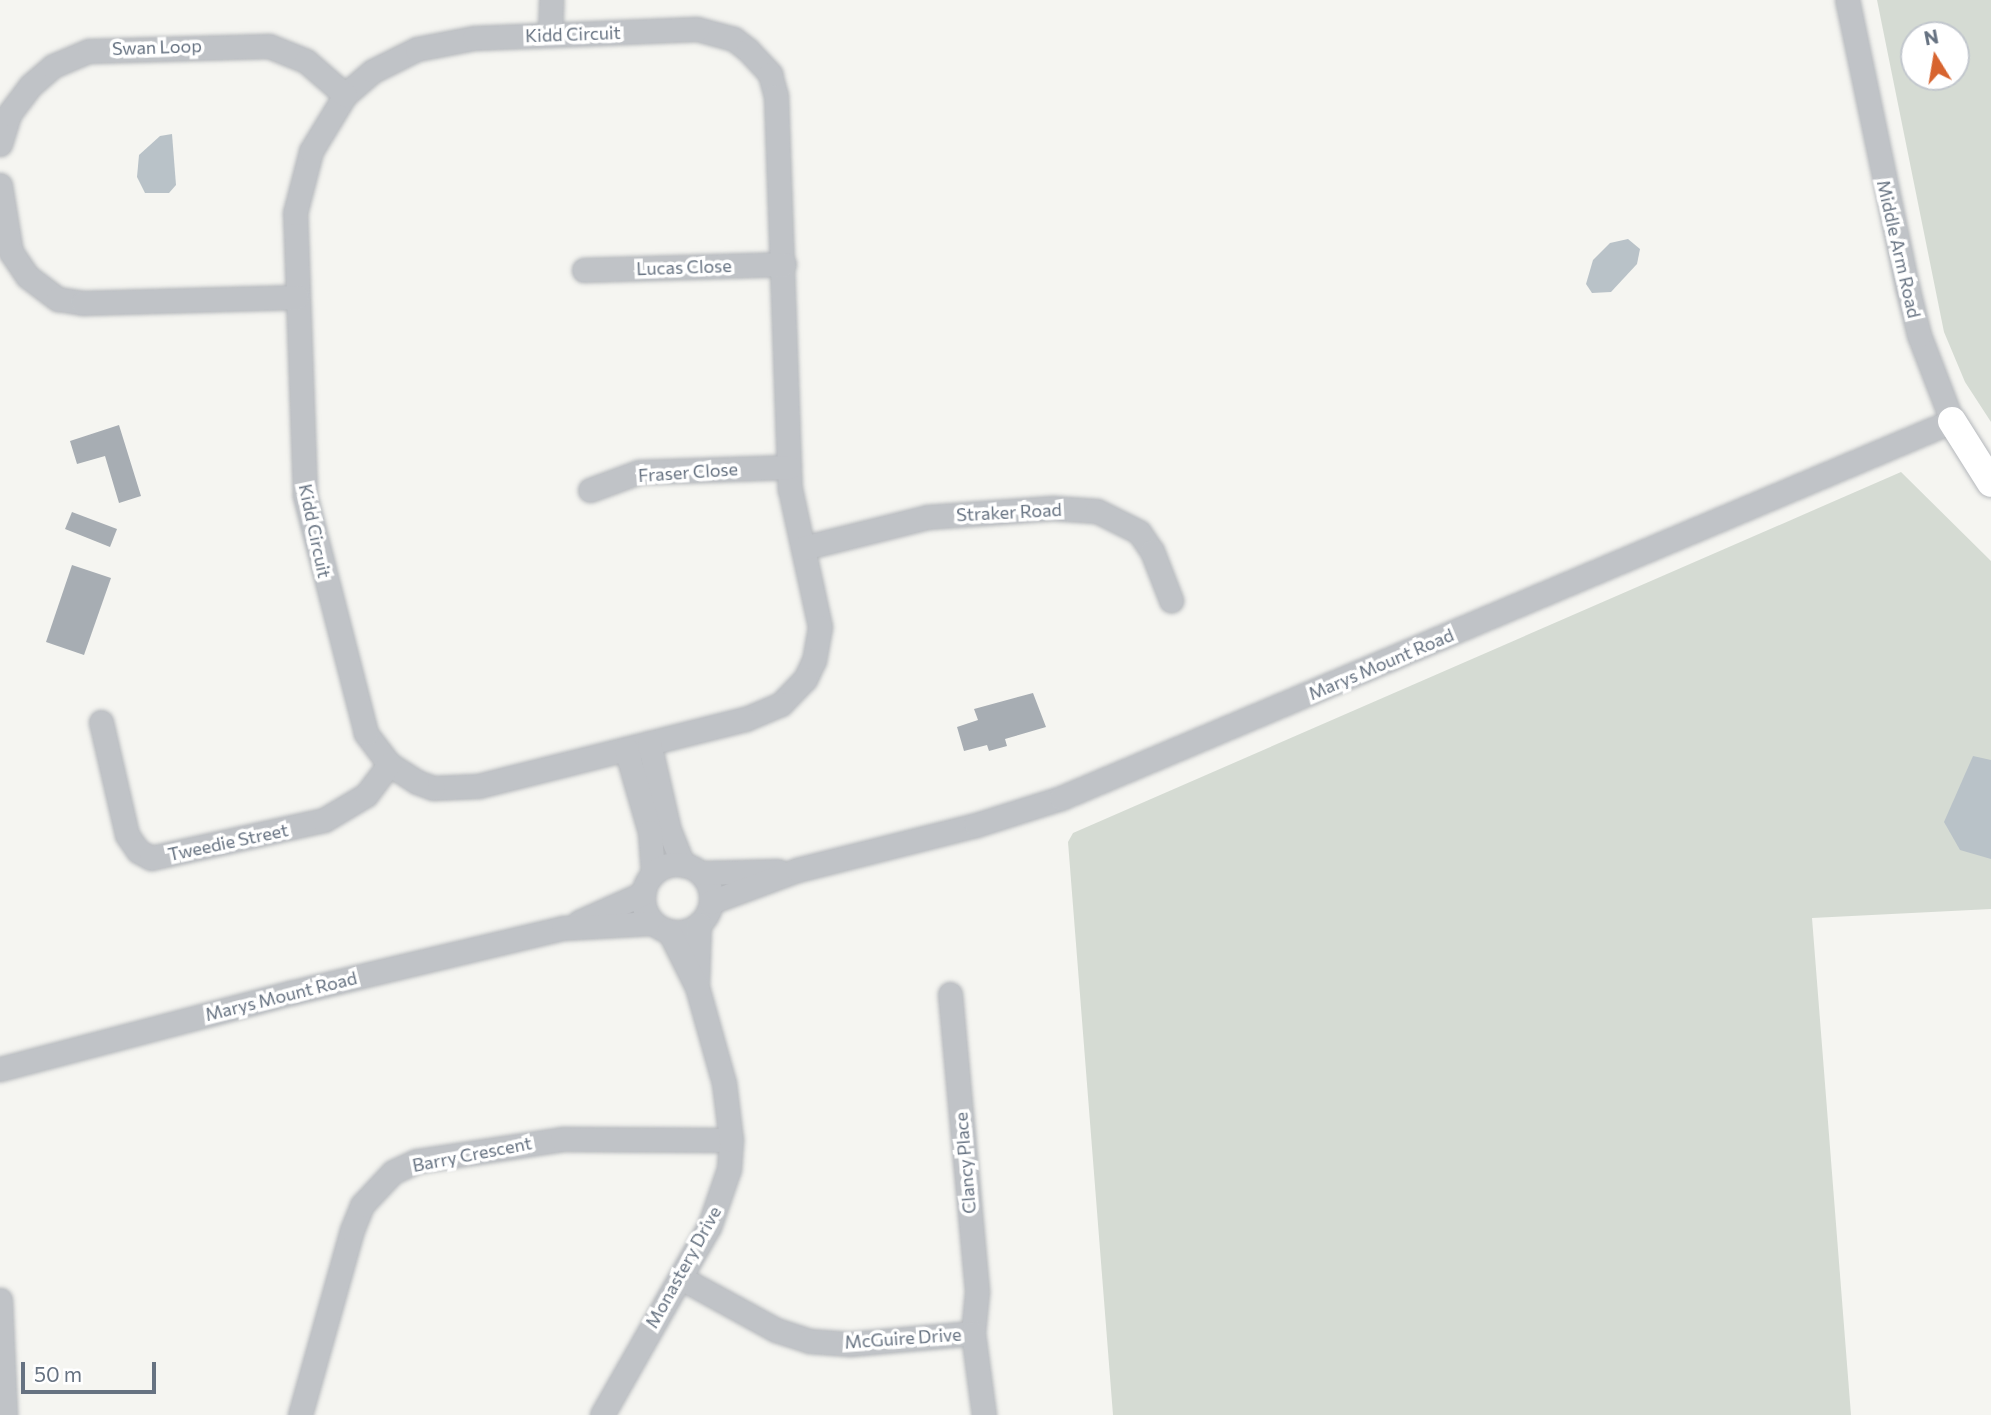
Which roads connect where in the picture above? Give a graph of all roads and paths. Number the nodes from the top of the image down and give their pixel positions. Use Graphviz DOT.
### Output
graph roads {
  1 [pos="551,0"];
  2 [pos="1847,0"];
  3 [pos="550,35"];
  4 [pos="345,95"];
  5 [pos="0,144"];
  6 [pos="0,185"];
  7 [pos="784,264"];
  8 [pos="584,270"];
  9 [pos="297,297"];
  10 [pos="1952,421"];
  11 [pos="789,467"];
  12 [pos="1991,483"];
  13 [pos="590,491"];
  14 [pos="803,548"];
  15 [pos="1171,600"];
  16 [pos="101,722"];
  17 [pos="649,743"];
  18 [pos="626,749"];
  19 [pos="389,764"];
  20 [pos="692,869"];
  21 [pos="797,870"];
  22 [pos="649,884"];
  23 [pos="711,902"];
  24 [pos="699,924"];
  25 [pos="661,927"];
  26 [pos="563,928"];
  27 [pos="697,987"];
  28 [pos="950,994"];
  29 [pos="0,1069"];
  30 [pos="732,1140"];
  31 [pos="681,1278"];
  32 [pos="0,1300"];
  33 [pos="973,1333"];
  34 [pos="5,1415"];
  35 [pos="300,1415"];
  36 [pos="602,1415"];
  37 [pos="984,1415"];
  1 -- 3 [label="street"];
  2 -- 10 [label="street, Middle Arm Road"];
  3 -- 4 [label="street, Kidd Circuit"];
  3 -- 7 [label="street, Kidd Circuit"];
  4 -- 5 [label="street, Swan Loop"];
  4 -- 9 [label="street, Kidd Circuit"];
  6 -- 9 [label="street"];
  7 -- 8 [label="street, Lucas Close"];
  7 -- 11 [label="street, Kidd Circuit"];
  9 -- 19 [label="street, Kidd Circuit"];
  10 -- 12 [label="main road, Middle Arm Road"];
  10 -- 21 [label="street, Marys Mount Road"];
  11 -- 13 [label="street, Fraser Close"];
  11 -- 14 [label="street, Kidd Circuit"];
  14 -- 15 [label="street, Straker Road"];
  14 -- 17 [label="street, Kidd Circuit"];
  16 -- 19 [label="street, Tweedie Street"];
  17 -- 18 [label="street, Kidd Circuit"];
  17 -- 20 [label="street"];
  18 -- 19 [label="street, Kidd Circuit"];
  18 -- 22 [label="street, Monastery Drive"];
  20 -- 21 [label="street, Marys Mount Road"];
  20 -- 22 [label="street, Marys Mount Road"];
  20 -- 23 [label="street"];
  21 -- 23 [label="street, Marys Mount Road"];
  22 -- 25 [label="street, Monastery Drive"];
  22 -- 26 [label="street, Marys Mount Road"];
  23 -- 24 [label="street"];
  24 -- 25 [label="street, Marys Mount Road"];
  24 -- 27 [label="street, Monastery Drive"];
  25 -- 26 [label="street, Marys Mount Road"];
  25 -- 27 [label="street, Monastery Drive"];
  26 -- 29 [label="street, Marys Mount Road"];
  27 -- 30 [label="street, Monastery Drive"];
  28 -- 33 [label="street, Clancy Place"];
  30 -- 31 [label="street, Monastery Drive"];
  30 -- 35 [label="street, Barry Crescent"];
  31 -- 33 [label="street, McGuire Drive"];
  31 -- 36 [label="street, Monastery Drive"];
  32 -- 34 [label="street"];
  33 -- 37 [label="street, McGuire Drive"];
}
